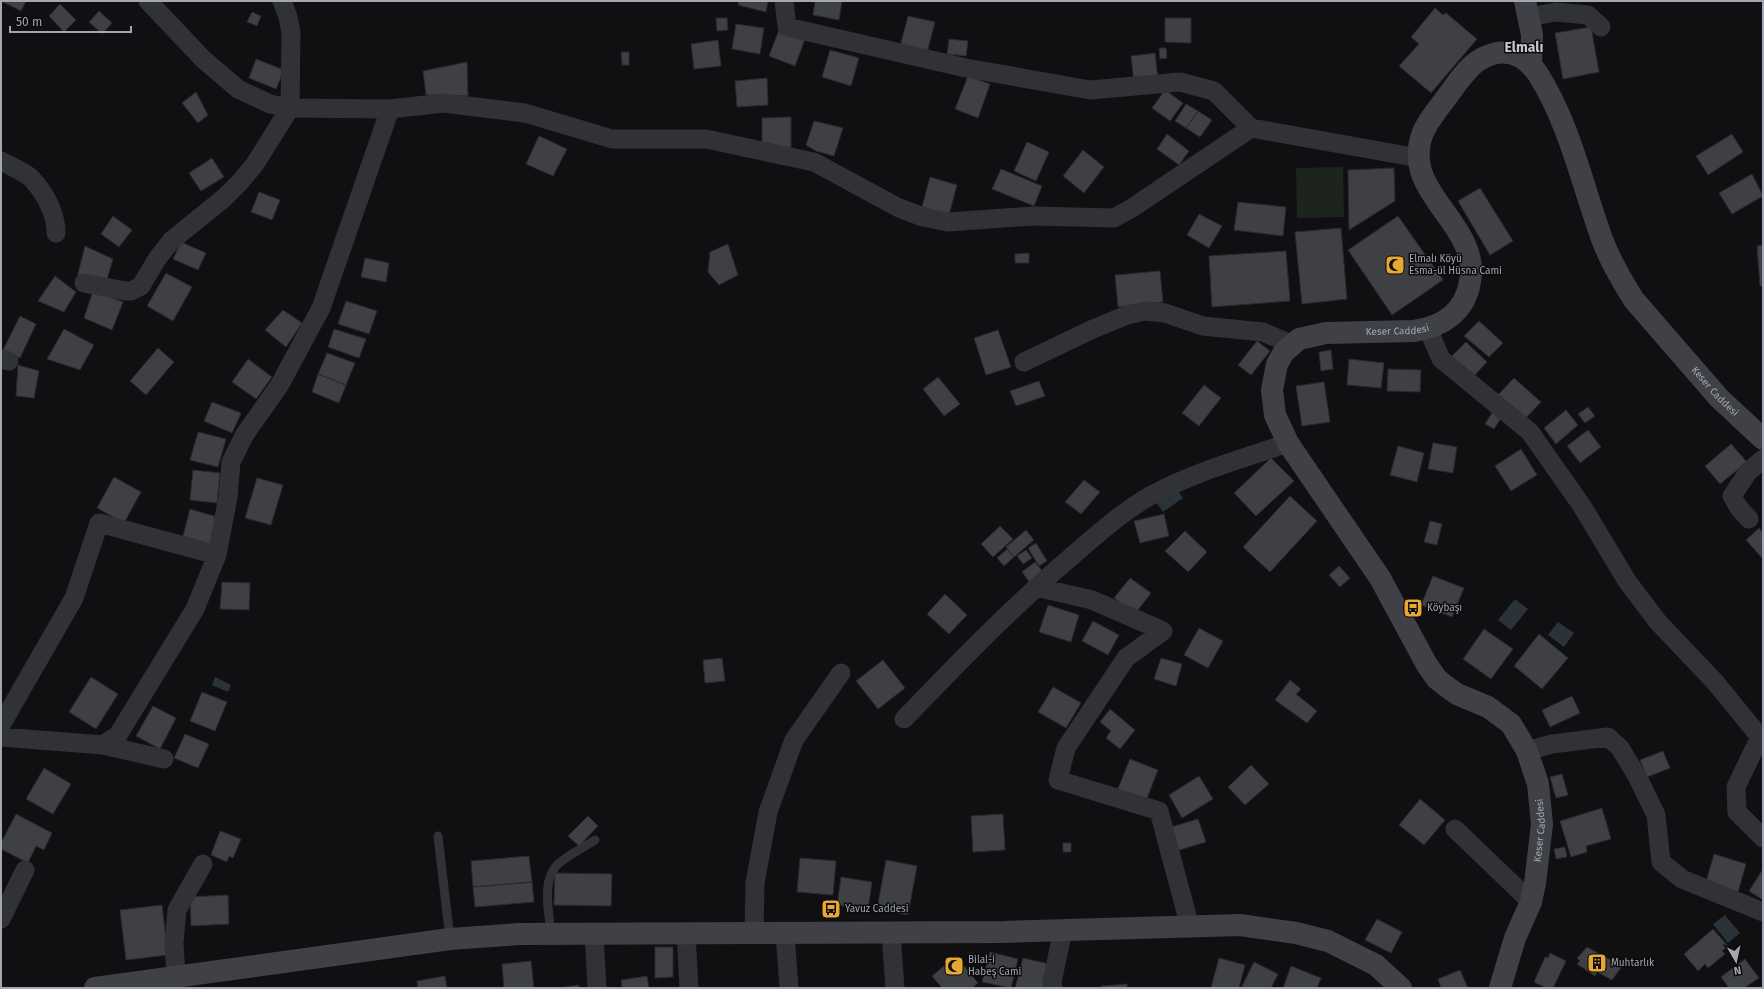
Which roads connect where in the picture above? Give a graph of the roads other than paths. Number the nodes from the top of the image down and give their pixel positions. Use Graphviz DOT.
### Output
graph roads {
  1 [pos="148,1"];
  2 [pos="282,1"];
  3 [pos="784,1"];
  4 [pos="1527,9"];
  5 [pos="1601,27"];
  6 [pos="1531,64"];
  7 [pos="290,108"];
  8 [pos="390,109"];
  9 [pos="1251,128"];
  10 [pos="1419,158"];
  11 [pos="1,161"];
  12 [pos="56,233"];
  13 [pos="84,282"];
  14 [pos="1428,329"];
  15 [pos="1291,344"];
  16 [pos="1024,362"];
  17 [pos="1763,439"];
  18 [pos="1288,443"];
  19 [pos="1763,459"];
  20 [pos="1749,519"];
  21 [pos="217,555"];
  22 [pos="1036,586"];
  23 [pos="841,673"];
  24 [pos="904,719"];
  25 [pos="1,726"];
  26 [pos="1,737"];
  27 [pos="1762,740"];
  28 [pos="103,745"];
  29 [pos="1527,751"];
  30 [pos="164,759"];
  31 [pos="1455,829"];
  32 [pos="438,836"];
  33 [pos="1763,838"];
  34 [pos="595,840"];
  35 [pos="203,864"];
  36 [pos="25,870"];
  37 [pos="1531,902"];
  38 [pos="1763,912"];
  39 [pos="1,919"];
  40 [pos="1190,927"];
  41 [pos="1063,930"];
  42 [pos="551,933"];
  43 [pos="686,933"];
  44 [pos="754,933"];
  45 [pos="784,933"];
  46 [pos="891,933"];
  47 [pos="594,934"];
  48 [pos="450,939"];
  49 [pos="176,977"];
  50 [pos="95,988"];
  51 [pos="597,988"];
  52 [pos="689,988"];
  53 [pos="789,988"];
  54 [pos="895,988"];
  55 [pos="1053,988"];
  56 [pos="1401,988"];
  57 [pos="1500,988"];
  1 -- 7 [label="street"];
  2 -- 7 [label="street"];
  3 -- 9 [label="street"];
  4 -- 5 [label="street"];
  4 -- 6 [label="street"];
  6 -- 10 [label="street, Keser Caddesi"];
  6 -- 17 [label="street, Keser Caddesi"];
  7 -- 8 [label="street"];
  7 -- 13 [label="street"];
  8 -- 9 [label="street"];
  8 -- 21 [label="street"];
  9 -- 10 [label="street"];
  10 -- 14 [label="street, Keser Caddesi"];
  11 -- 12 [label="street"];
  14 -- 15 [label="street, Keser Caddesi"];
  14 -- 27 [label="street"];
  15 -- 16 [label="street"];
  15 -- 18 [label="street, Keser Caddesi"];
  18 -- 22 [label="street"];
  18 -- 29 [label="street, Keser Caddesi"];
  19 -- 20 [label="street"];
  21 -- 25 [label="street"];
  21 -- 28 [label="street"];
  22 -- 24 [label="street"];
  22 -- 40 [label="street"];
  23 -- 44 [label="street"];
  26 -- 28 [label="street"];
  27 -- 33 [label="street"];
  28 -- 30 [label="street"];
  29 -- 37 [label="street, Keser Caddesi"];
  29 -- 38 [label="street"];
  31 -- 37 [label="street"];
  32 -- 48 [label="lane"];
  34 -- 42 [label="lane"];
  35 -- 49 [label="street"];
  36 -- 39 [label="street"];
  37 -- 57 [label="street, Keser Caddesi"];
  40 -- 41 [label="street"];
  40 -- 56 [label="street"];
  41 -- 46 [label="street"];
  41 -- 55 [label="street"];
  42 -- 47 [label="street"];
  42 -- 48 [label="street"];
  43 -- 44 [label="street"];
  43 -- 47 [label="street"];
  43 -- 52 [label="street"];
  44 -- 45 [label="street"];
  45 -- 46 [label="street"];
  45 -- 53 [label="street"];
  46 -- 54 [label="street"];
  47 -- 51 [label="street"];
  48 -- 49 [label="street"];
  49 -- 50 [label="street"];
}
